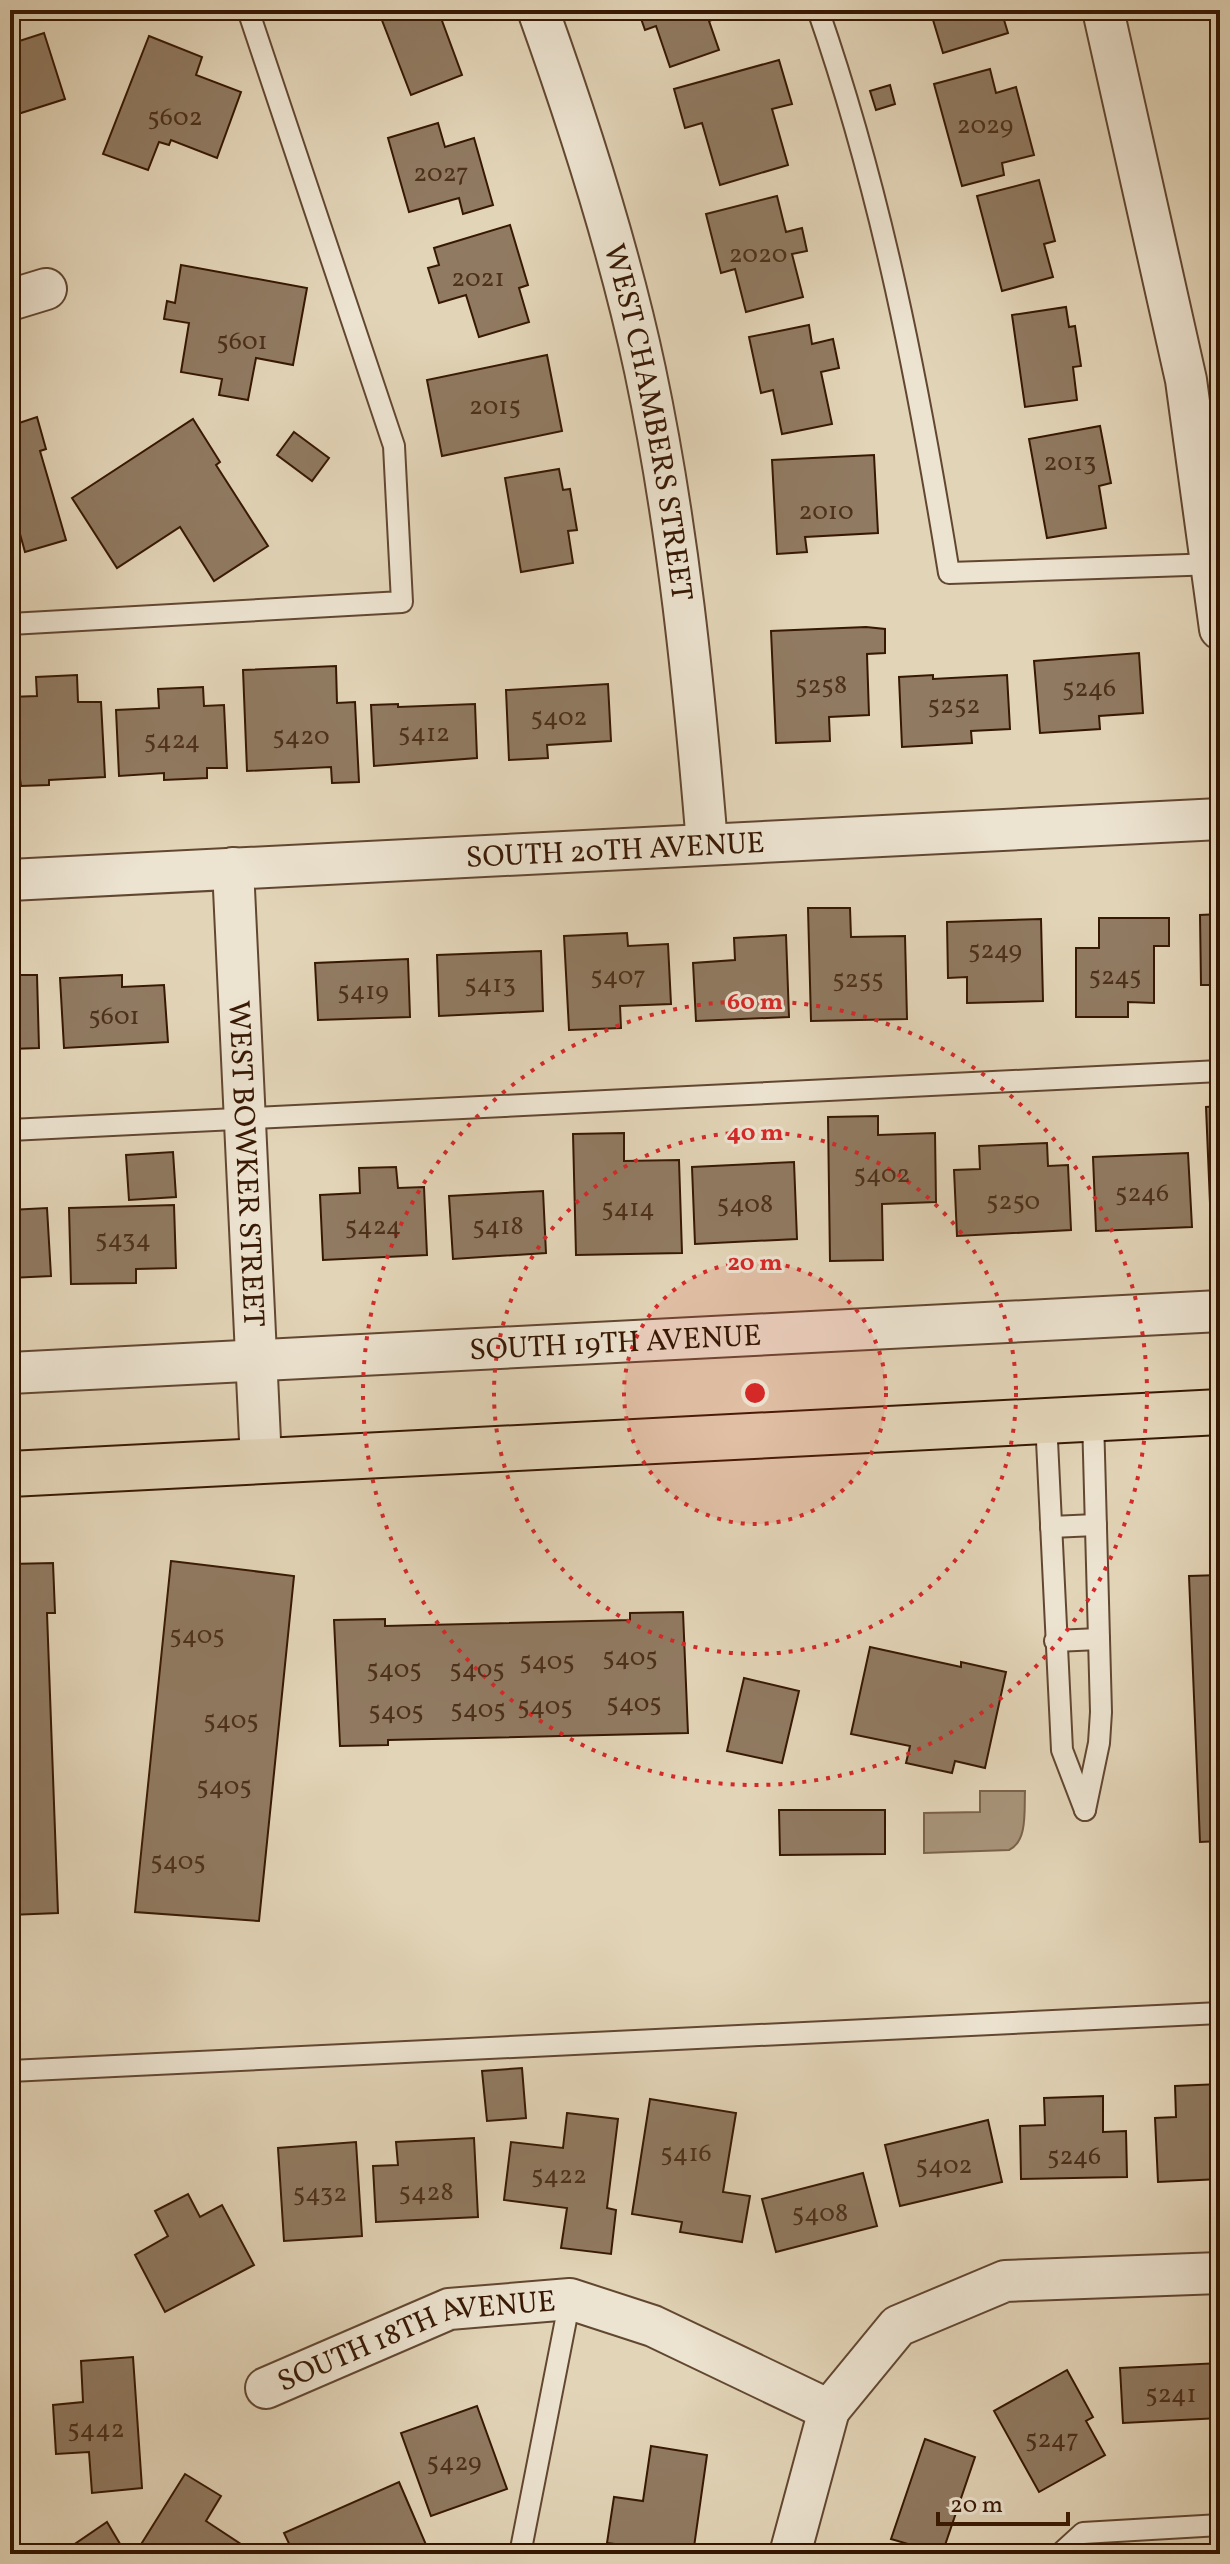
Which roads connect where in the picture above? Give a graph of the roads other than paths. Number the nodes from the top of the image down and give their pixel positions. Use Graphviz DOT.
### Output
graph roads {
  1 [pos="248,10"];
  2 [pos="538,10"];
  3 [pos="818,10"];
  4 [pos="1103,10"];
  5 [pos="1216,564"];
  6 [pos="10,624"];
  7 [pos="1220,629"];
  8 [pos="1220,819"];
  9 [pos="707,844"];
  10 [pos="233,868"];
  11 [pos="10,880"];
  12 [pos="1220,1071"];
  13 [pos="245,1121"];
  14 [pos="10,1130"];
  15 [pos="1220,1311"];
  16 [pos="256,1361"];
  17 [pos="10,1373"];
  18 [pos="1220,1412"];
  19 [pos="1093,1418"];
  20 [pos="1046,1420"];
  21 [pos="261,1461"];
  22 [pos="10,1474"];
  23 [pos="1096,1525"];
  24 [pos="1051,1527"];
  25 [pos="1099,1639"];
  26 [pos="1055,1641"];
  27 [pos="1220,2013"];
  28 [pos="10,2071"];
  29 [pos="1220,2273"];
  30 [pos="570,2299"];
  31 [pos="266,2388"];
  32 [pos="829,2410"];
  33 [pos="1220,2525"];
  34 [pos="520,2554"];
  35 [pos="790,2554"];
  36 [pos="1060,2554"];
  1 -- 6 [label="lane"];
  2 -- 9 [label="street, WEST CHAMBERS STREET"];
  3 -- 5 [label="lane"];
  4 -- 5 [label="street"];
  5 -- 7 [label="street"];
  8 -- 9 [label="street, SOUTH 20TH AVENUE"];
  9 -- 10 [label="street, SOUTH 20TH AVENUE"];
  10 -- 11 [label="street, SOUTH 20TH AVENUE"];
  10 -- 13 [label="street, WEST BOWKER STREET"];
  12 -- 13 [label="lane"];
  13 -- 14 [label="lane"];
  13 -- 16 [label="street, WEST BOWKER STREET"];
  15 -- 16 [label="street, SOUTH 19TH AVENUE"];
  16 -- 17 [label="street, SOUTH 19TH AVENUE"];
  16 -- 21 [label="street, WEST BOWKER STREET"];
  18 -- 19 [label="main road"];
  19 -- 20 [label="main road"];
  19 -- 23 [label="lane"];
  20 -- 21 [label="main road"];
  20 -- 24 [label="lane"];
  21 -- 22 [label="main road"];
  23 -- 24 [label="lane"];
  23 -- 25 [label="lane"];
  24 -- 26 [label="lane"];
  25 -- 26 [label="lane"];
  25 -- 26 [label="lane"];
  27 -- 28 [label="lane"];
  29 -- 32 [label="street"];
  30 -- 31 [label="street, SOUTH 18TH AVENUE"];
  30 -- 32 [label="street, SOUTH 18TH AVENUE"];
  30 -- 34 [label="lane"];
  32 -- 35 [label="street"];
  33 -- 36 [label="lane"];
}
